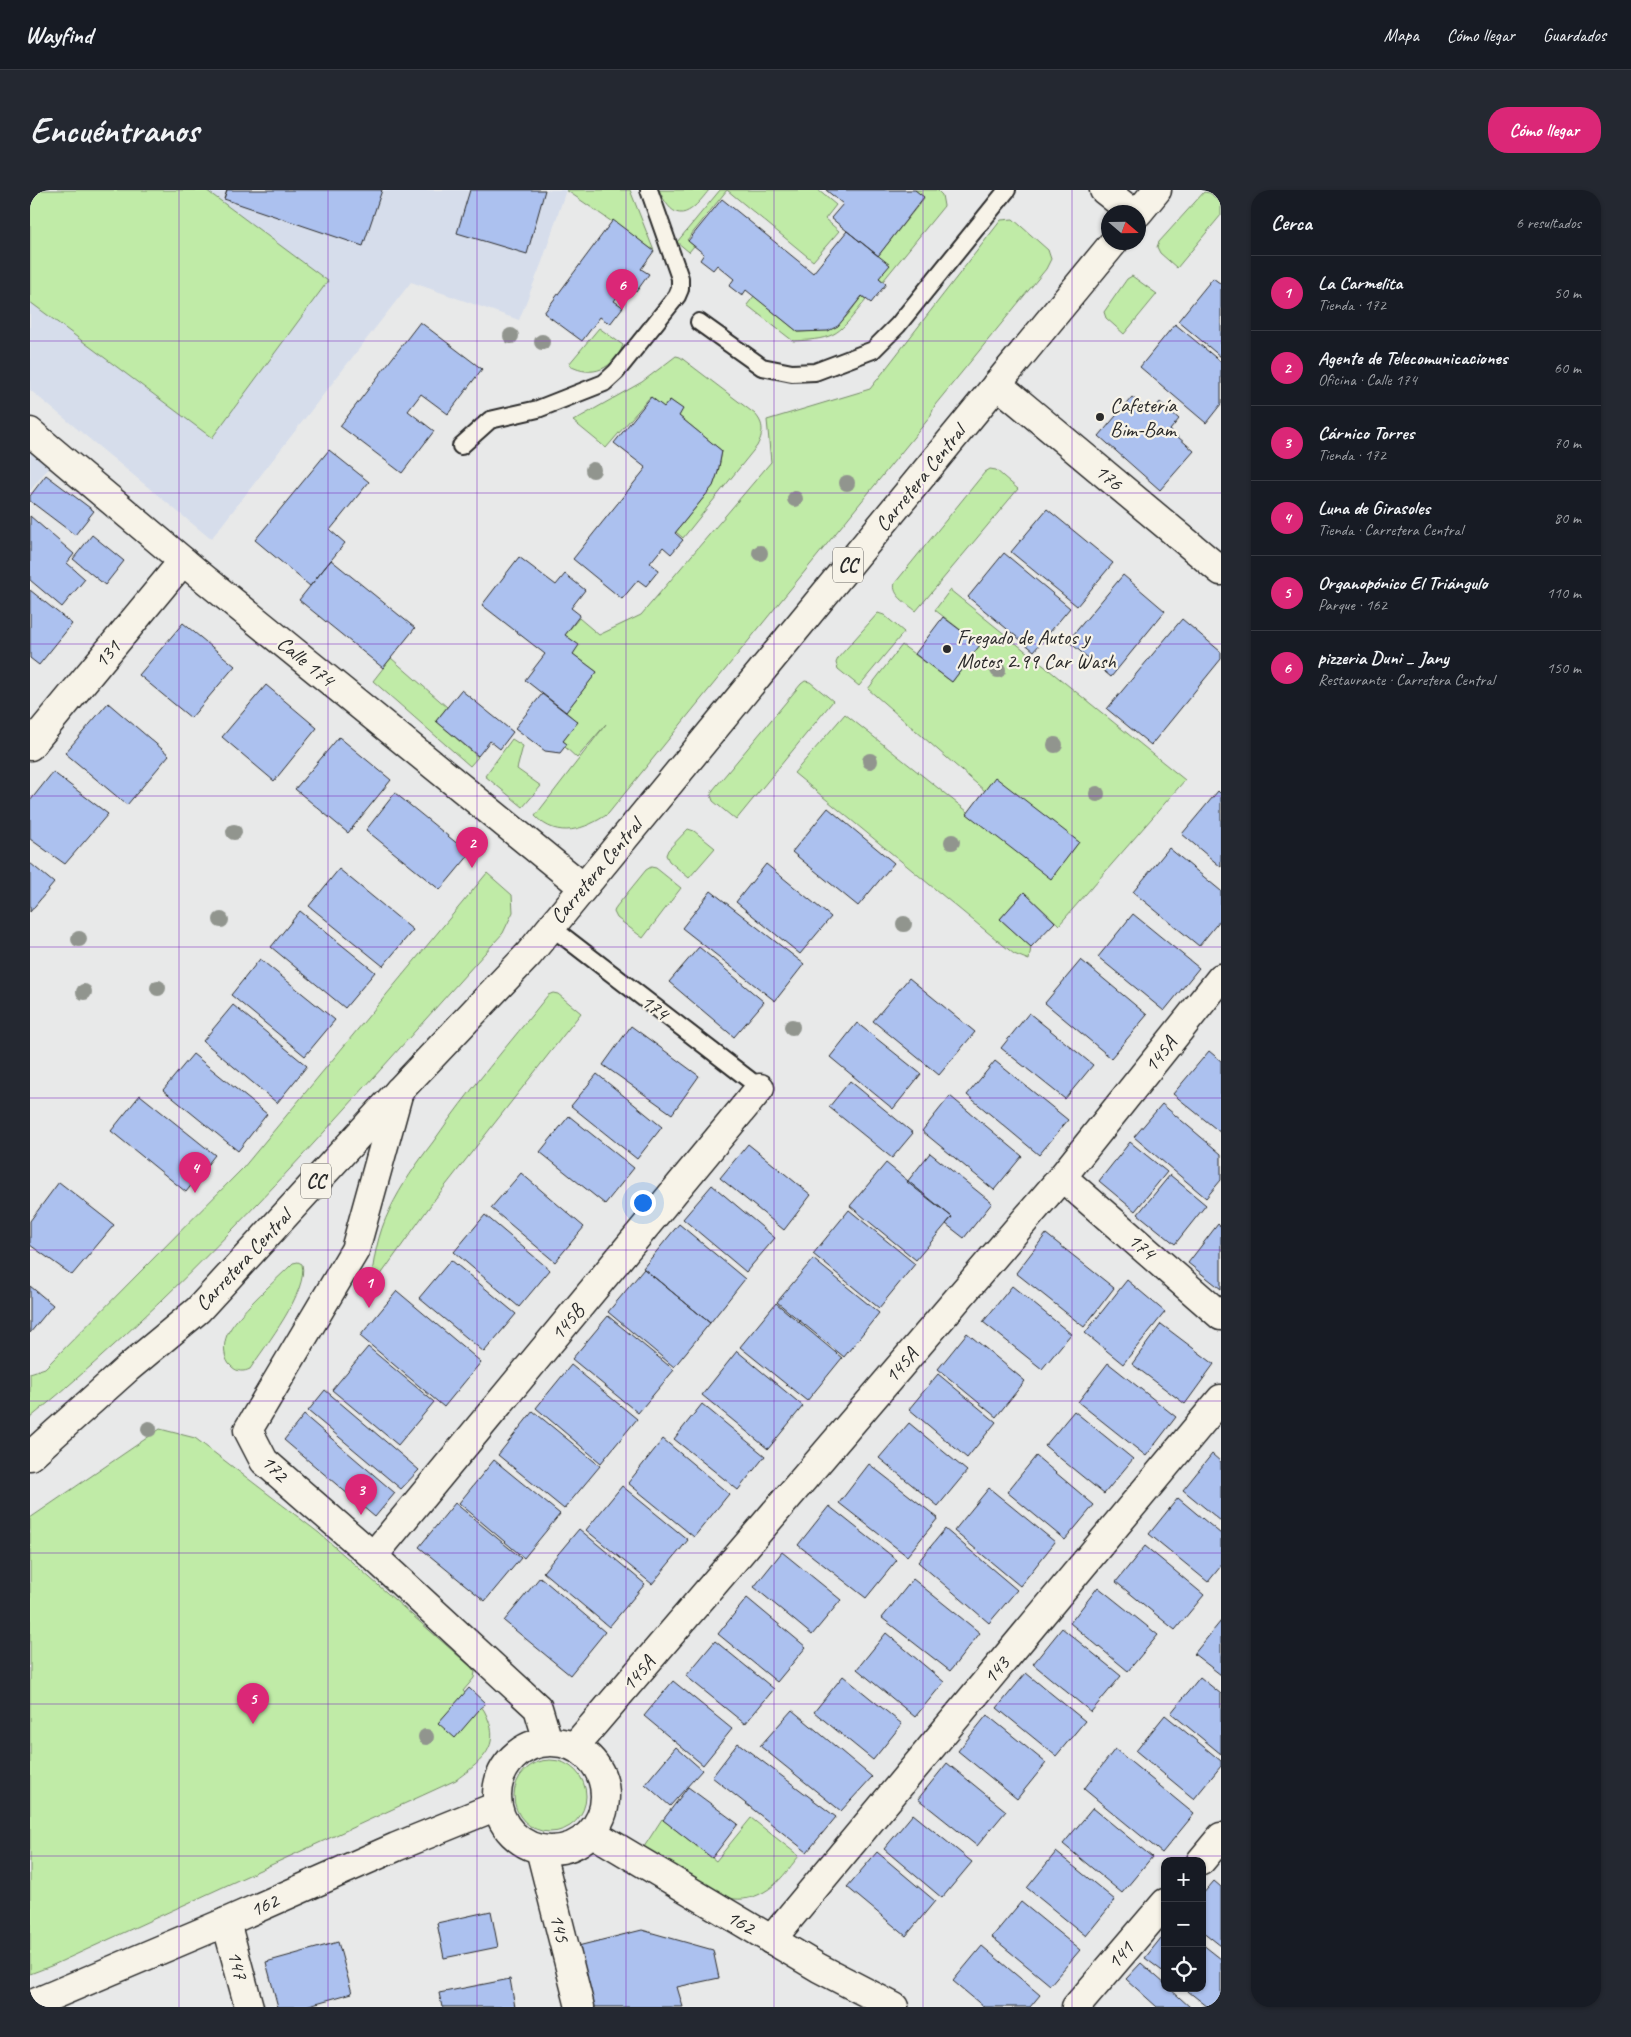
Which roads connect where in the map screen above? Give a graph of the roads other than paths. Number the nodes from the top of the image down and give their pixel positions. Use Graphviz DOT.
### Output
graph roads {
  1 [pos="649,190"];
  2 [pos="1007,190"];
  3 [pos="1104,190"];
  4 [pos="1157,190"];
  5 [pos="1123,205"];
  6 [pos="1145,205"];
  7 [pos="1107,250"];
  8 [pos="699,322"];
  9 [pos="997,384"];
  10 [pos="30,432"];
  11 [pos="461,446"];
  12 [pos="183,561"];
  13 [pos="1221,570"];
  14 [pos="30,746"];
  15 [pos="583,888"];
  16 [pos="550,926"];
  17 [pos="1221,978"];
  18 [pos="760,1088"];
  19 [pos="399,1091"];
  20 [pos="1062,1177"];
  21 [pos="1221,1316"];
  22 [pos="1221,1399"];
  23 [pos="30,1456"];
  24 [pos="373,1556"];
  25 [pos="548,1741"];
  26 [pos="575,1746"];
  27 [pos="497,1806"];
  28 [pos="591,1832"];
  29 [pos="1221,1837"];
  30 [pos="540,1849"];
  31 [pos="1204,1857"];
  32 [pos="1161,1908"];
  33 [pos="226,1922"];
  34 [pos="772,1940"];
  35 [pos="30,2005"];
  36 [pos="249,2007"];
  37 [pos="580,2007"];
  38 [pos="894,2007"];
  39 [pos="1076,2007"];
  1 -- 11 [label="lane"];
  2 -- 8 [label="lane"];
  3 -- 5 [label="street"];
  4 -- 6 [label="street"];
  7 -- 9 [label="street, Carretera Central / CC"];
  9 -- 13 [label="street, 176"];
  9 -- 15 [label="street, Carretera Central / CC"];
  10 -- 12 [label="street, Calle 174"];
  12 -- 14 [label="street, 131"];
  12 -- 15 [label="street, Calle 174"];
  15 -- 16 [label="street, Carretera Central / CC"];
  16 -- 18 [label="lane, 174"];
  16 -- 19 [label="street, Carretera Central / CC"];
  17 -- 20 [label="street, 145A"];
  18 -- 24 [label="street, 145B"];
  19 -- 23 [label="street, Carretera Central / CC"];
  19 -- 24 [label="street, 172"];
  20 -- 21 [label="street, 174"];
  20 -- 26 [label="street, 145A"];
  22 -- 34 [label="street, 143"];
  24 -- 25 [label="street, 172"];
  25 -- 26 [label="street"];
  25 -- 27 [label="street"];
  26 -- 28 [label="street"];
  27 -- 30 [label="street"];
  27 -- 33 [label="street, 162"];
  28 -- 30 [label="street"];
  28 -- 34 [label="street, 162"];
  29 -- 31 [label="street"];
  30 -- 37 [label="street, 145"];
  32 -- 39 [label="street, 141"];
  33 -- 35 [label="street, 162"];
  33 -- 36 [label="street, 147"];
  34 -- 38 [label="street, 162"];
}
